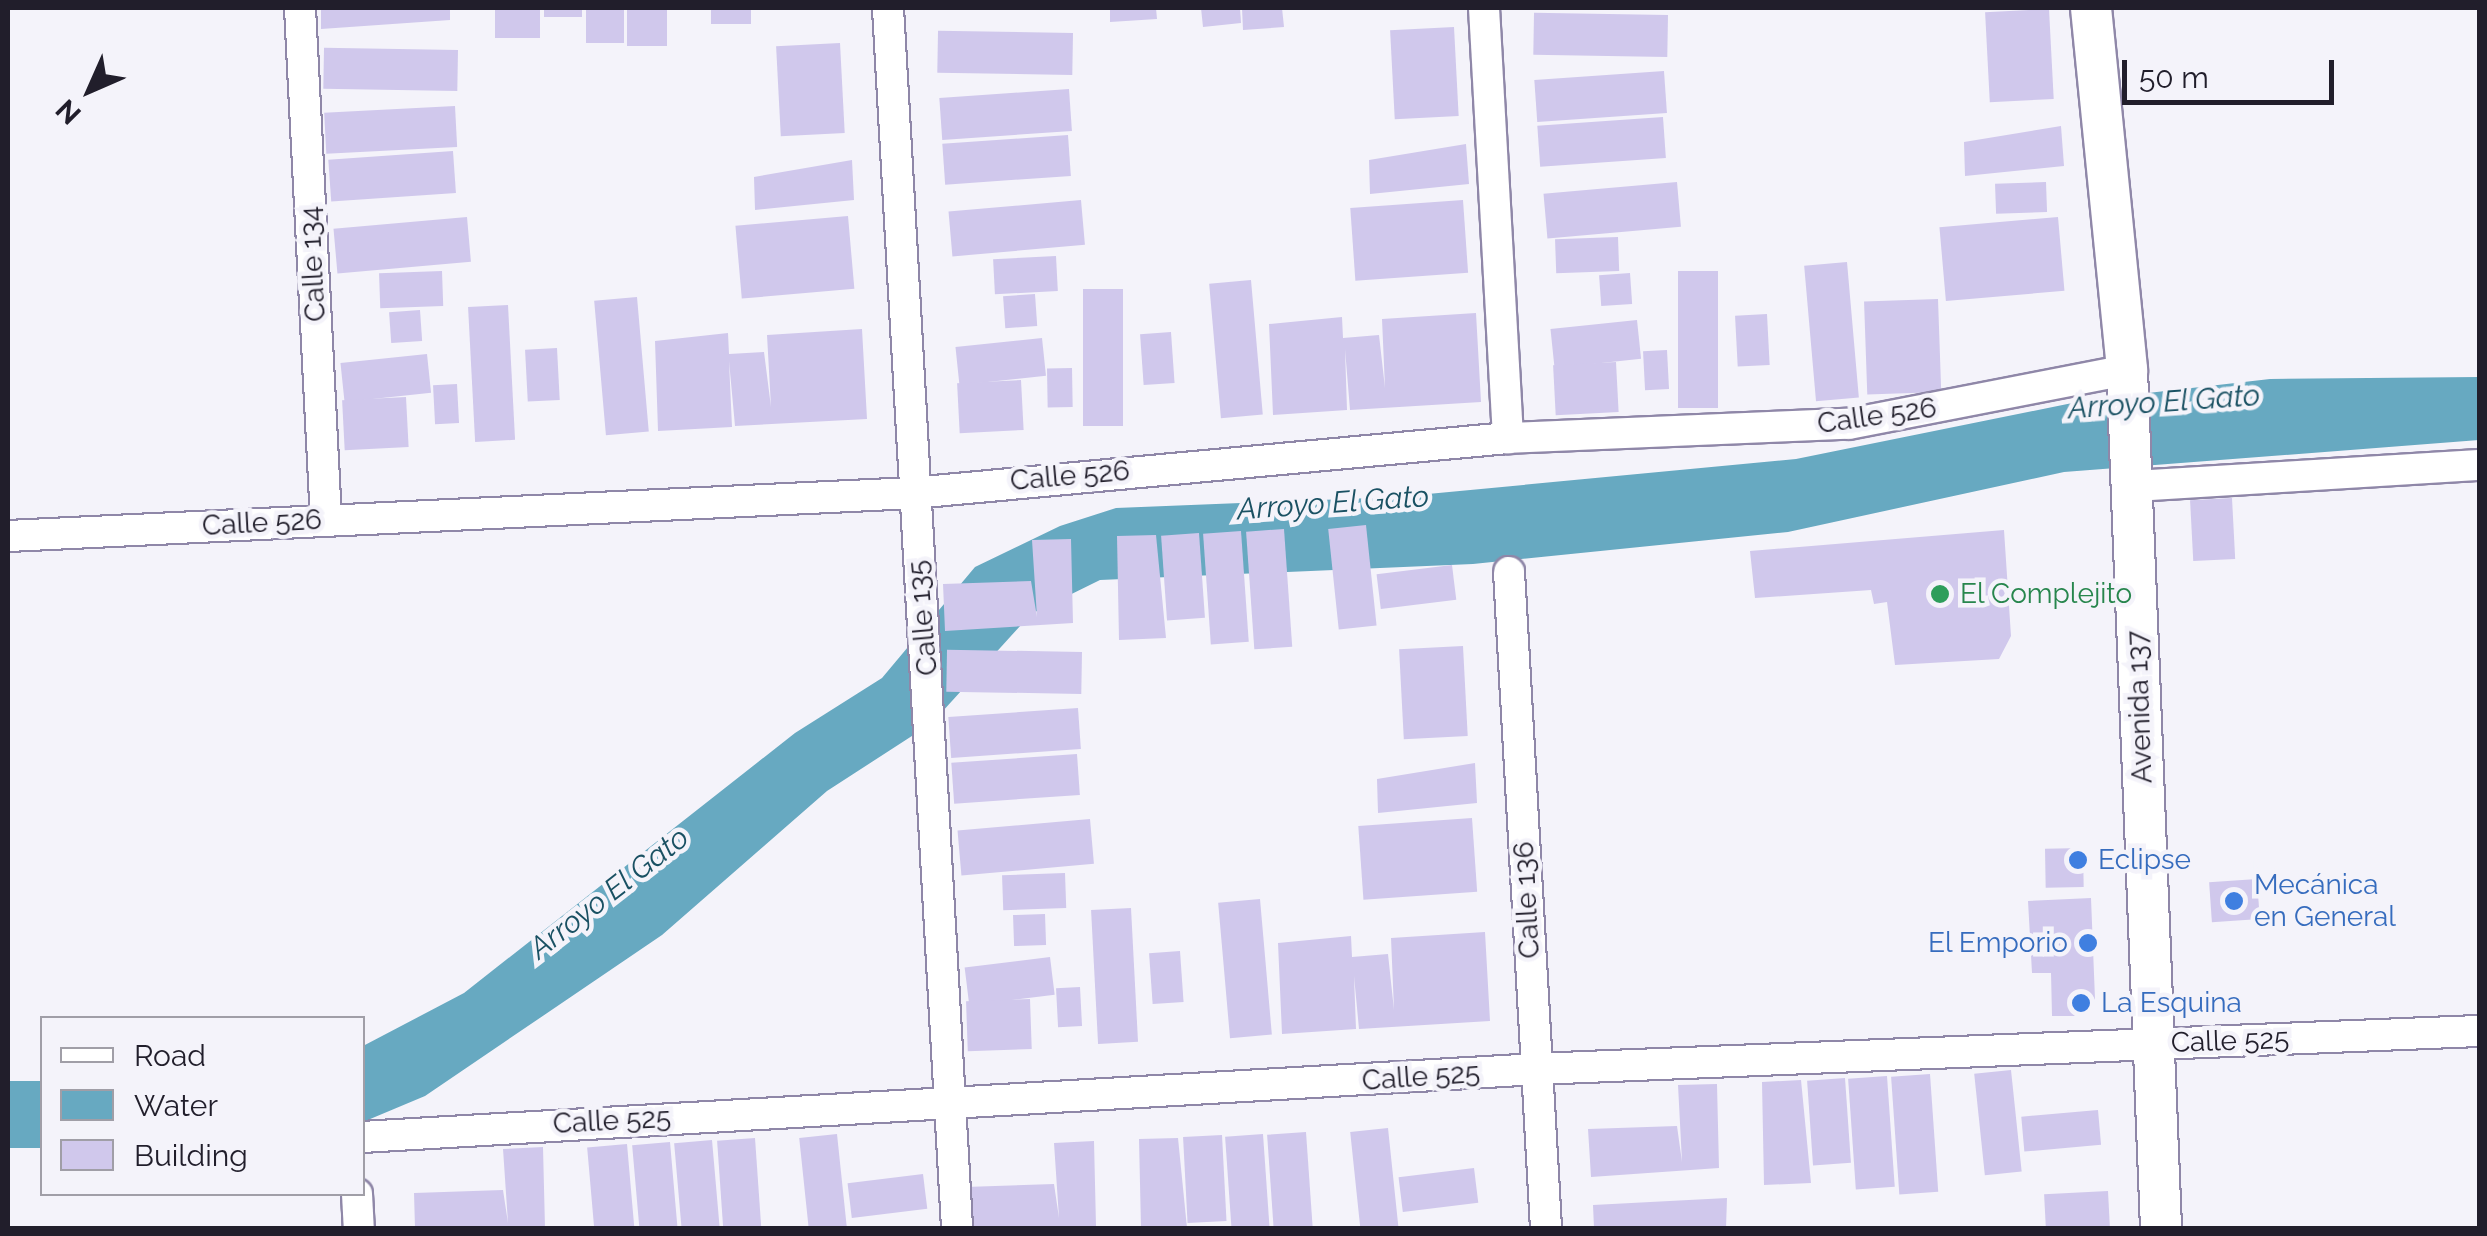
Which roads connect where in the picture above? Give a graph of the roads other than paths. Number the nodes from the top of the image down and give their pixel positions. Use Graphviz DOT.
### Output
graph roads {
  1 [pos="300,8"];
  2 [pos="888,8"];
  3 [pos="1484,8"];
  4 [pos="2091,8"];
  5 [pos="2127,370"];
  6 [pos="1508,438"];
  7 [pos="2480,464"];
  8 [pos="2133,486"];
  9 [pos="912,492"];
  10 [pos="326,520"];
  11 [pos="8,536"];
  12 [pos="1509,572"];
  13 [pos="2480,1031"];
  14 [pos="2150,1045"];
  15 [pos="1536,1070"];
  16 [pos="951,1106"];
  17 [pos="365,1136"];
  18 [pos="357,1196"];
  19 [pos="359,1228"];
  20 [pos="957,1228"];
  21 [pos="1546,1228"];
  22 [pos="2161,1228"];
  1 -- 10 [label="street, Calle 134"];
  2 -- 9 [label="street, Calle 135"];
  3 -- 6 [label="street"];
  4 -- 5 [label="street, Avenida 137"];
  5 -- 6 [label="street, Calle 526"];
  5 -- 8 [label="street, Avenida 137"];
  6 -- 9 [label="street, Calle 526"];
  7 -- 8 [label="street"];
  8 -- 14 [label="street, Avenida 137"];
  9 -- 10 [label="street, Calle 526"];
  9 -- 16 [label="street, Calle 135"];
  10 -- 11 [label="street, Calle 526"];
  12 -- 15 [label="street, Calle 136"];
  13 -- 14 [label="street, Calle 525"];
  14 -- 15 [label="street, Calle 525"];
  14 -- 22 [label="street, Avenida 137"];
  15 -- 16 [label="street, Calle 525"];
  15 -- 21 [label="street, Calle 136"];
  16 -- 17 [label="street, Calle 525"];
  16 -- 20 [label="street, Calle 135"];
  18 -- 19 [label="street"];
}
